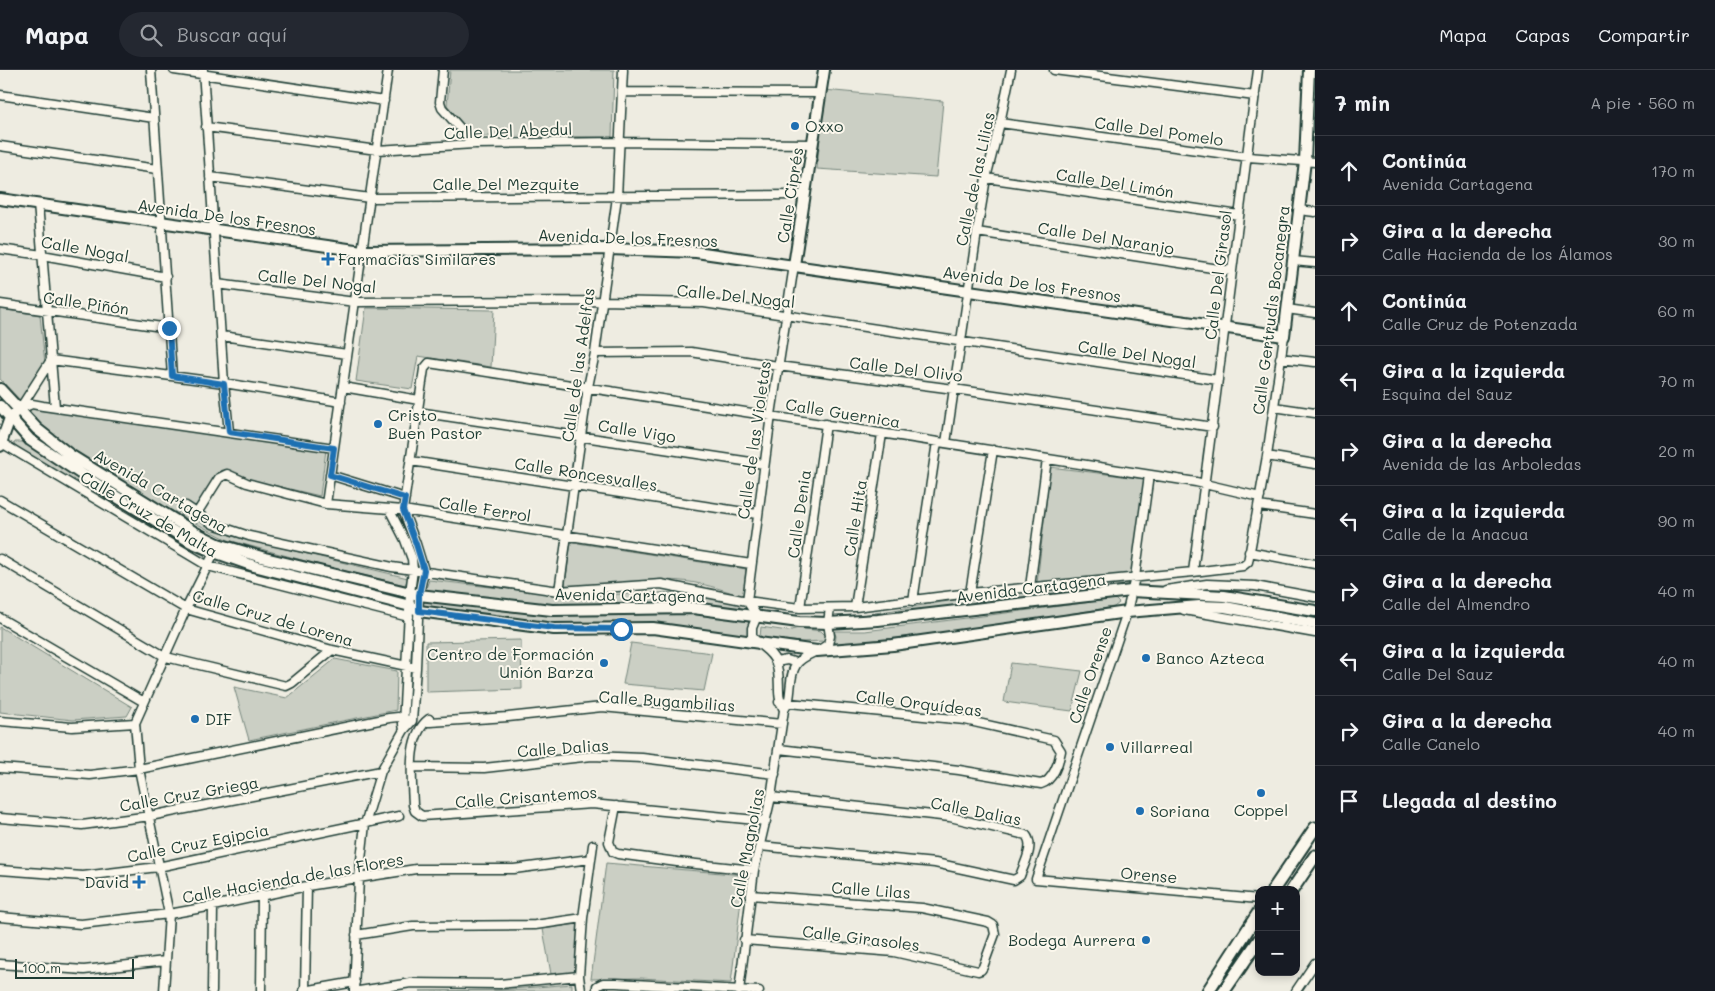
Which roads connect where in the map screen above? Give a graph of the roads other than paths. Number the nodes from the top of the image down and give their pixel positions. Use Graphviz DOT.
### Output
graph roads {
  1 [pos="151,70"];
  2 [pos="174,70"];
  3 [pos="388,70"];
  4 [pos="443,70"];
  5 [pos="623,70"];
  6 [pos="824,70"];
  7 [pos="1011,70"];
  8 [pos="1054,70"];
  9 [pos="1258,70"];
  10 [pos="203,72"];
  11 [pos="1309,74"];
  12 [pos="622,92"];
  13 [pos="821,93"];
  14 [pos="0,95"];
  15 [pos="1255,96"];
  16 [pos="384,101"];
  17 [pos="154,118"];
  18 [pos="1000,123"];
  19 [pos="206,127"];
  20 [pos="620,142"];
  21 [pos="474,144"];
  22 [pos="813,144"];
  23 [pos="0,146"];
  24 [pos="377,150"];
  25 [pos="1248,157"];
  26 [pos="1310,162"];
  27 [pos="157,169"];
  28 [pos="210,177"];
  29 [pos="986,178"];
  30 [pos="804,195"];
  31 [pos="617,197"];
  32 [pos="370,198"];
  33 [pos="0,199"];
  34 [pos="38,204"];
  35 [pos="1299,210"];
  36 [pos="1315,212"];
  37 [pos="1239,216"];
  38 [pos="162,223"];
  39 [pos="214,230"];
  40 [pos="977,232"];
  41 [pos="0,249"];
  42 [pos="608,249"];
  43 [pos="362,251"];
  44 [pos="42,255"];
  45 [pos="1293,261"];
  46 [pos="1315,263"];
  47 [pos="794,265"];
  48 [pos="1232,272"];
  49 [pos="166,277"];
  50 [pos="217,284"];
  51 [pos="967,290"];
  52 [pos="601,301"];
  53 [pos="355,302"];
  54 [pos="0,304"];
  55 [pos="1286,309"];
  56 [pos="48,312"];
  57 [pos="1315,313"];
  58 [pos="787,315"];
  59 [pos="169,328"];
  60 [pos="1226,328"];
  61 [pos="222,336"];
  62 [pos="1284,336"];
  63 [pos="960,342"];
  64 [pos="594,353"];
  65 [pos="347,354"];
  66 [pos="1280,358"];
  67 [pos="51,360"];
  68 [pos="1315,362"];
  69 [pos="778,366"];
  70 [pos="172,376"];
  71 [pos="1218,380"];
  72 [pos="224,384"];
  73 [pos="343,387"];
  74 [pos="588,387"];
  75 [pos="954,388"];
  76 [pos="0,389"];
  77 [pos="419,400"];
  78 [pos="340,402"];
  79 [pos="0,406"];
  80 [pos="55,407"];
  81 [pos="1274,408"];
  82 [pos="19,410"];
  83 [pos="418,412"];
  84 [pos="1315,413"];
  85 [pos="771,415"];
  86 [pos="10,418"];
  87 [pos="826,424"];
  88 [pos="1213,427"];
  89 [pos="229,432"];
  90 [pos="882,434"];
  91 [pos="582,436"];
  92 [pos="0,442"];
  93 [pos="937,442"];
  94 [pos="946,443"];
  95 [pos="0,446"];
  96 [pos="334,448"];
  97 [pos="993,450"];
  98 [pos="1267,456"];
  99 [pos="1046,459"];
  100 [pos="410,461"];
  101 [pos="764,464"];
  102 [pos="1315,464"];
  103 [pos="330,475"];
  104 [pos="1149,475"];
  105 [pos="1205,484"];
  106 [pos="574,485"];
  107 [pos="1260,497"];
  108 [pos="405,498"];
  109 [pos="0,500"];
  110 [pos="326,504"];
  111 [pos="186,506"];
  112 [pos="1259,506"];
  113 [pos="388,509"];
  114 [pos="403,510"];
  115 [pos="197,513"];
  116 [pos="757,514"];
  117 [pos="1315,514"];
  118 [pos="566,535"];
  119 [pos="216,548"];
  120 [pos="1249,552"];
  121 [pos="0,559"];
  122 [pos="751,564"];
  123 [pos="1315,564"];
  124 [pos="208,566"];
  125 [pos="413,570"];
  126 [pos="424,570"];
  127 [pos="1193,572"];
  128 [pos="1135,577"];
  129 [pos="1030,587"];
  130 [pos="559,591"];
  131 [pos="1126,592"];
  132 [pos="1150,592"];
  133 [pos="970,593"];
  134 [pos="414,594"];
  135 [pos="1315,597"];
  136 [pos="747,601"];
  137 [pos="914,601"];
  138 [pos="855,607"];
  139 [pos="800,608"];
  140 [pos="830,608"];
  141 [pos="1174,608"];
  142 [pos="186,609"];
  143 [pos="414,609"];
  144 [pos="1155,610"];
  145 [pos="1315,610"];
  146 [pos="1127,612"];
  147 [pos="1113,614"];
  148 [pos="756,616"];
  149 [pos="410,617"];
  150 [pos="0,618"];
  151 [pos="828,624"];
  152 [pos="1315,624"];
  153 [pos="1315,633"];
  154 [pos="761,644"];
  155 [pos="332,650"];
  156 [pos="817,651"];
  157 [pos="166,657"];
  158 [pos="776,662"];
  159 [pos="797,664"];
  160 [pos="407,666"];
  161 [pos="416,668"];
  162 [pos="144,702"];
  163 [pos="779,702"];
  164 [pos="790,702"];
  165 [pos="784,710"];
  166 [pos="403,718"];
  167 [pos="412,720"];
  168 [pos="0,721"];
  169 [pos="135,722"];
  170 [pos="782,724"];
  171 [pos="404,730"];
  172 [pos="779,749"];
  173 [pos="412,767"];
  174 [pos="0,768"];
  175 [pos="139,769"];
  176 [pos="381,771"];
  177 [pos="775,774"];
  178 [pos="771,797"];
  179 [pos="616,806"];
  180 [pos="150,816"];
  181 [pos="399,816"];
  182 [pos="0,818"];
  183 [pos="766,821"];
  184 [pos="364,824"];
  185 [pos="1315,828"];
  186 [pos="593,844"];
  187 [pos="760,846"];
  188 [pos="1315,856"];
  189 [pos="590,859"];
  190 [pos="158,867"];
  191 [pos="0,870"];
  192 [pos="754,870"];
  193 [pos="359,878"];
  194 [pos="1036,879"];
  195 [pos="307,886"];
  196 [pos="1276,886"];
  197 [pos="1295,886"];
  198 [pos="262,894"];
  199 [pos="750,895"];
  200 [pos="1255,899"];
  201 [pos="213,906"];
  202 [pos="169,914"];
  203 [pos="0,917"];
  204 [pos="583,918"];
  205 [pos="1255,918"];
  206 [pos="988,922"];
  207 [pos="356,935"];
  208 [pos="744,940"];
  209 [pos="1255,946"];
  210 [pos="165,961"];
  211 [pos="1315,963"];
  212 [pos="0,964"];
  213 [pos="579,976"];
  214 [pos="355,982"];
  215 [pos="411,987"];
  216 [pos="597,988"];
  217 [pos="739,990"];
  218 [pos="164,991"];
  219 [pos="212,991"];
  220 [pos="262,991"];
  221 [pos="304,991"];
  222 [pos="354,991"];
  223 [pos="359,991"];
  224 [pos="581,991"];
  225 [pos="759,991"];
  226 [pos="1208,991"];
  227 [pos="1224,991"];
  228 [pos="1296,991"];
  1 -- 17 [label="street"];
  2 -- 10 [label="street"];
  3 -- 16 [label="street"];
  4 -- 21 [label="street"];
  5 -- 12 [label="street, Calle de las Adelfas"];
  6 -- 13 [label="street, Calle Ciprés"];
  7 -- 18 [label="street, Calle de las Lilias"];
  8 -- 15 [label="street"];
  9 -- 15 [label="street, Calle Del Girasol"];
  10 -- 16 [label="street"];
  10 -- 19 [label="street"];
  11 -- 26 [label="street, Calle Gertrudis Bocanegra"];
  12 -- 13 [label="street"];
  12 -- 20 [label="street, Calle de las Adelfas"];
  13 -- 22 [label="street, Calle Ciprés"];
  14 -- 17 [label="street"];
  15 -- 25 [label="street, Calle Del Girasol"];
  16 -- 24 [label="street"];
  17 -- 27 [label="street"];
  18 -- 25 [label="street, Calle Del Pomelo"];
  18 -- 29 [label="street, Calle de las Lilias"];
  19 -- 24 [label="street, Calle Del Abedul"];
  19 -- 28 [label="street"];
  20 -- 21 [label="street, Calle Del Abedul"];
  20 -- 22 [label="street, Calle Del Abedul"];
  20 -- 31 [label="street, Calle de las Adelfas"];
  21 -- 24 [label="street, Calle Del Abedul"];
  22 -- 30 [label="street, Calle Ciprés"];
  23 -- 27 [label="street"];
  24 -- 32 [label="street"];
  25 -- 26 [label="street, Calle Del Pomelo"];
  25 -- 37 [label="street, Calle Del Girasol"];
  26 -- 35 [label="street, Calle Gertrudis Bocanegra"];
  27 -- 38 [label="street"];
  28 -- 32 [label="street, Calle Del Mezquite"];
  28 -- 39 [label="street"];
  29 -- 37 [label="street, Calle Del Limón"];
  29 -- 40 [label="street, Calle de las Lilias"];
  30 -- 31 [label="street, Calle Del Mezquite"];
  30 -- 47 [label="street, Calle Ciprés"];
  31 -- 32 [label="street, Calle Del Mezquite"];
  31 -- 42 [label="street, Calle de las Adelfas"];
  32 -- 43 [label="street"];
  33 -- 34 [label="street, Avenida De los Fresnos"];
  34 -- 38 [label="street, Avenida De los Fresnos"];
  34 -- 44 [label="street"];
  35 -- 36 [label="street"];
  35 -- 45 [label="street, Calle Gertrudis Bocanegra"];
  37 -- 48 [label="street, Calle Del Girasol"];
  38 -- 39 [label="street, Avenida De los Fresnos"];
  38 -- 49 [label="street"];
  39 -- 43 [label="street, Avenida De los Fresnos"];
  39 -- 50 [label="street"];
  40 -- 48 [label="street, Calle Del Naranjo"];
  40 -- 51 [label="street, Calle de las Lilias"];
  41 -- 44 [label="street, Calle Nogal"];
  42 -- 43 [label="street, Avenida De los Fresnos"];
  42 -- 47 [label="street, Avenida De los Fresnos"];
  42 -- 52 [label="street, Calle de las Adelfas"];
  43 -- 53 [label="street"];
  44 -- 49 [label="street, Calle Nogal"];
  44 -- 56 [label="street"];
  45 -- 46 [label="street"];
  45 -- 55 [label="street, Calle Gertrudis Bocanegra"];
  47 -- 51 [label="street, Avenida De los Fresnos"];
  47 -- 58 [label="street, Calle de las Violetas"];
  48 -- 60 [label="street, Calle Del Girasol"];
  49 -- 59 [label="street"];
  50 -- 53 [label="street, Calle Del Nogal"];
  50 -- 61 [label="street"];
  51 -- 60 [label="street, Avenida De los Fresnos"];
  51 -- 63 [label="street, Calle de las Lilias"];
  52 -- 53 [label="street, Calle Del Nogal"];
  52 -- 58 [label="street, Calle Del Nogal"];
  52 -- 64 [label="street, Calle de las Adelfas"];
  53 -- 65 [label="street"];
  54 -- 56 [label="street, Calle Piñón"];
  55 -- 57 [label="street"];
  55 -- 62 [label="street, Calle Gertrudis Bocanegra"];
  56 -- 59 [label="street, Calle Piñón"];
  56 -- 67 [label="street"];
  58 -- 63 [label="street, Calle Del Nogal"];
  58 -- 69 [label="street, Calle de las Violetas"];
  59 -- 70 [label="street"];
  60 -- 62 [label="street, Avenida De los Fresnos"];
  60 -- 71 [label="street, Calle Del Girasol"];
  61 -- 65 [label="street"];
  61 -- 72 [label="street"];
  62 -- 66 [label="street, Calle Gertrudis Bocanegra"];
  63 -- 71 [label="street, Calle Del Nogal"];
  63 -- 75 [label="street, Calle de las Lilias"];
  64 -- 69 [label="street, Calle Del Olivo"];
  64 -- 74 [label="street, Calle de las Adelfas"];
  65 -- 73 [label="street"];
  66 -- 68 [label="street"];
  66 -- 81 [label="street, Calle Gertrudis Bocanegra"];
  67 -- 70 [label="street"];
  67 -- 80 [label="street"];
  67 -- 82 [label="street"];
  69 -- 75 [label="street, Calle Del Olivo"];
  69 -- 85 [label="street, Calle de las Violetas"];
  70 -- 72 [label="street"];
  71 -- 88 [label="street, Calle Del Girasol"];
  72 -- 78 [label="street"];
  72 -- 89 [label="street"];
  73 -- 77 [label="street"];
  73 -- 78 [label="street"];
  74 -- 77 [label="street, Calle Guernica"];
  74 -- 85 [label="street, Calle Guernica"];
  74 -- 91 [label="street, Calle de las Adelfas"];
  75 -- 88 [label="street, Calle Del Olivo"];
  75 -- 94 [label="street, Calle de las Lilias"];
  76 -- 82 [label="street, Avenida Cartagena"];
  77 -- 83 [label="street"];
  78 -- 96 [label="street"];
  79 -- 86 [label="street, Avenida Cartagena"];
  80 -- 82 [label="street"];
  80 -- 89 [label="street"];
  81 -- 84 [label="street"];
  81 -- 98 [label="street, Calle Gertrudis Bocanegra"];
  82 -- 86 [label="street"];
  82 -- 119 [label="street, Avenida Cartagena"];
  83 -- 91 [label="street, Calle Vigo"];
  83 -- 100 [label="street"];
  85 -- 87 [label="street, Calle Guernica"];
  85 -- 101 [label="street, Calle de las Violetas"];
  86 -- 92 [label="street"];
  86 -- 119 [label="street, Avenida Cartagena"];
  87 -- 90 [label="street, Calle Guernica"];
  87 -- 139 [label="street, Calle Denia"];
  88 -- 105 [label="street, Calle Del Girasol"];
  89 -- 96 [label="street"];
  90 -- 93 [label="street, Calle Guernica"];
  90 -- 138 [label="street, Calle Hita"];
  91 -- 101 [label="street, Calle Vigo"];
  91 -- 106 [label="street, Calle de las Adelfas"];
  92 -- 95 [label="street"];
  92 -- 124 [label="street, Calle Cruz de Malta"];
  93 -- 94 [label="street, Calle Guernica"];
  93 -- 137 [label="street"];
  94 -- 97 [label="street, Calle Guernica"];
  96 -- 103 [label="street"];
  97 -- 99 [label="street, Calle Guernica"];
  97 -- 133 [label="street"];
  98 -- 102 [label="street"];
  98 -- 107 [label="street, Calle Gertrudis Bocanegra"];
  99 -- 104 [label="street, Calle Guernica"];
  99 -- 129 [label="street"];
  100 -- 106 [label="street, Calle Roncesvalles"];
  100 -- 108 [label="street"];
  101 -- 116 [label="street, Calle de las Violetas"];
  103 -- 108 [label="street"];
  103 -- 110 [label="street"];
  104 -- 105 [label="street, Calle Guernica"];
  104 -- 128 [label="street, Calle Orense"];
  105 -- 107 [label="street, Calle Guernica"];
  105 -- 127 [label="street, Calle Del Girasol"];
  106 -- 116 [label="street, Calle Roncesvalles"];
  106 -- 118 [label="street, Calle de las Adelfas"];
  107 -- 112 [label="street, Calle Gertrudis Bocanegra"];
  108 -- 114 [label="street"];
  109 -- 142 [label="street, Calle Cruz de Lorena"];
  110 -- 113 [label="street, Calle Ferrol"];
  110 -- 115 [label="street, Calle Ferrol"];
  111 -- 115 [label="street, Calle Cruz de Malta"];
  112 -- 117 [label="street"];
  112 -- 120 [label="street, Calle Gertrudis Bocanegra"];
  113 -- 114 [label="street, Calle Ferrol"];
  113 -- 125 [label="street"];
  114 -- 118 [label="street, Calle Ferrol"];
  114 -- 126 [label="street"];
  115 -- 125 [label="street, Calle Cruz de Malta"];
  116 -- 122 [label="street, Calle de las Violetas"];
  118 -- 122 [label="street, Calle Ferrol"];
  118 -- 130 [label="street, Calle de las Adelfas"];
  119 -- 124 [label="street"];
  119 -- 134 [label="street, Avenida Cartagena"];
  119 -- 143 [label="street, Avenida Cartagena"];
  120 -- 123 [label="street"];
  120 -- 127 [label="street, Calle Cruz de Malta"];
  121 -- 157 [label="street"];
  122 -- 136 [label="street, Calle de las Violetas"];
  124 -- 142 [label="street"];
  124 -- 149 [label="street, Calle Cruz de Malta"];
  125 -- 126 [label="street, Calle Cruz de Malta"];
  125 -- 134 [label="street"];
  126 -- 130 [label="street, Calle Cruz de Malta"];
  126 -- 134 [label="street"];
  127 -- 128 [label="street, Calle Cruz de Malta"];
  128 -- 129 [label="street, Calle Cruz de Malta"];
  128 -- 131 [label="street, Calle Orense"];
  129 -- 133 [label="street, Calle Cruz de Malta"];
  130 -- 136 [label="street, Calle Cruz de Malta"];
  131 -- 132 [label="street, Avenida Cartagena"];
  131 -- 146 [label="street, Calle Orense"];
  131 -- 147 [label="street"];
  131 -- 151 [label="street, Avenida Cartagena"];
  132 -- 135 [label="street"];
  132 -- 144 [label="street"];
  132 -- 145 [label="street, Avenida Cartagena"];
  133 -- 137 [label="street, Calle Cruz de Malta"];
  134 -- 143 [label="street"];
  134 -- 148 [label="street, Avenida Cartagena"];
  136 -- 139 [label="street, Calle Cruz de Malta"];
  136 -- 148 [label="street"];
  137 -- 138 [label="street, Calle Cruz de Malta"];
  138 -- 140 [label="street, Calle Cruz de Malta"];
  139 -- 140 [label="street, Calle Cruz de Malta"];
  140 -- 151 [label="street"];
  141 -- 144 [label="street, Avenida Cartagena"];
  141 -- 152 [label="street, Avenida Cartagena"];
  141 -- 153 [label="street"];
  142 -- 155 [label="street, Calle Cruz de Lorena"];
  142 -- 157 [label="street"];
  143 -- 149 [label="street"];
  143 -- 154 [label="street, Avenida Cartagena"];
  143 -- 161 [label="street"];
  144 -- 146 [label="street, Avenida Cartagena"];
  146 -- 147 [label="street, Avenida Cartagena"];
  146 -- 194 [label="street, Calle Orense"];
  147 -- 156 [label="street, Avenida Cartagena"];
  148 -- 151 [label="street, Avenida Cartagena"];
  148 -- 154 [label="street"];
  149 -- 160 [label="street"];
  150 -- 162 [label="street"];
  151 -- 156 [label="street"];
  154 -- 156 [label="street, Avenida Cartagena"];
  154 -- 158 [label="street"];
  155 -- 157 [label="street"];
  155 -- 160 [label="street, Calle Cruz de Lorena"];
  156 -- 159 [label="street"];
  157 -- 162 [label="street"];
  158 -- 159 [label="street"];
  158 -- 163 [label="street"];
  159 -- 164 [label="street"];
  160 -- 161 [label="street, Calle Cruz de Lorena"];
  160 -- 166 [label="street"];
  161 -- 167 [label="street"];
  162 -- 169 [label="street"];
  163 -- 164 [label="street, Calle Orquídeas"];
  163 -- 165 [label="street"];
  164 -- 165 [label="street, Calle Magnolias"];
  164 -- 172 [label="street, Calle Orquídeas"];
  165 -- 170 [label="street, Calle Magnolias"];
  166 -- 167 [label="street"];
  166 -- 171 [label="street"];
  166 -- 175 [label="street"];
  167 -- 171 [label="street"];
  168 -- 169 [label="street"];
  169 -- 175 [label="street"];
  170 -- 172 [label="street, Calle Magnolias"];
  170 -- 173 [label="street, Calle Bugambilias"];
  171 -- 176 [label="street"];
  172 -- 177 [label="street, Calle Magnolias"];
  173 -- 177 [label="street, Calle Dalias"];
  173 -- 179 [label="street, Calle Crisantemos"];
  174 -- 175 [label="street"];
  175 -- 180 [label="street"];
  176 -- 180 [label="street, Calle Cruz Griega"];
  176 -- 184 [label="street"];
  177 -- 178 [label="street, Calle Magnolias"];
  178 -- 183 [label="street, Calle Magnolias"];
  178 -- 187 [label="street, Calle Dalias"];
  179 -- 183 [label="street, Calle Crisantemos"];
  179 -- 192 [label="street"];
  180 -- 182 [label="street, Calle Cruz Griega"];
  180 -- 190 [label="street"];
  181 -- 184 [label="street, Calle Cruz Egipcia"];
  183 -- 187 [label="street, Calle Magnolias"];
  184 -- 190 [label="street, Calle Cruz Egipcia"];
  184 -- 193 [label="street"];
  185 -- 196 [label="main road"];
  186 -- 189 [label="street"];
  187 -- 192 [label="street, Calle Magnolias"];
  188 -- 197 [label="main road"];
  189 -- 193 [label="street, Calle Hacienda de las Flores"];
  189 -- 204 [label="street"];
  190 -- 191 [label="street, Calle Cruz Egipcia"];
  190 -- 202 [label="street"];
  192 -- 199 [label="street, Calle Magnolias"];
  193 -- 195 [label="street, Calle Hacienda de las Flores"];
  193 -- 207 [label="street"];
  194 -- 200 [label="street, Orense"];
  195 -- 198 [label="street, Calle Hacienda de las Flores"];
  195 -- 221 [label="street"];
  198 -- 201 [label="street, Calle Hacienda de las Flores"];
  198 -- 220 [label="street"];
  199 -- 206 [label="street, Calle Lilas"];
  199 -- 208 [label="street, Calle Magnolias"];
  201 -- 202 [label="street, Calle Hacienda de las Flores"];
  201 -- 219 [label="street"];
  202 -- 203 [label="street, Calle Hacienda de las Flores"];
  202 -- 210 [label="street"];
  204 -- 207 [label="street"];
  204 -- 213 [label="street"];
  205 -- 226 [label="main road"];
  206 -- 208 [label="street, Calle Girasoles"];
  207 -- 214 [label="street"];
  208 -- 217 [label="street, Calle Magnolias"];
  209 -- 227 [label="main road"];
  210 -- 212 [label="street"];
  210 -- 218 [label="street"];
  211 -- 228 [label="street"];
  213 -- 215 [label="street"];
  213 -- 224 [label="street"];
  214 -- 221 [label="street"];
  214 -- 222 [label="street"];
  215 -- 223 [label="street"];
  216 -- 217 [label="street"];
  217 -- 225 [label="street"];
}
